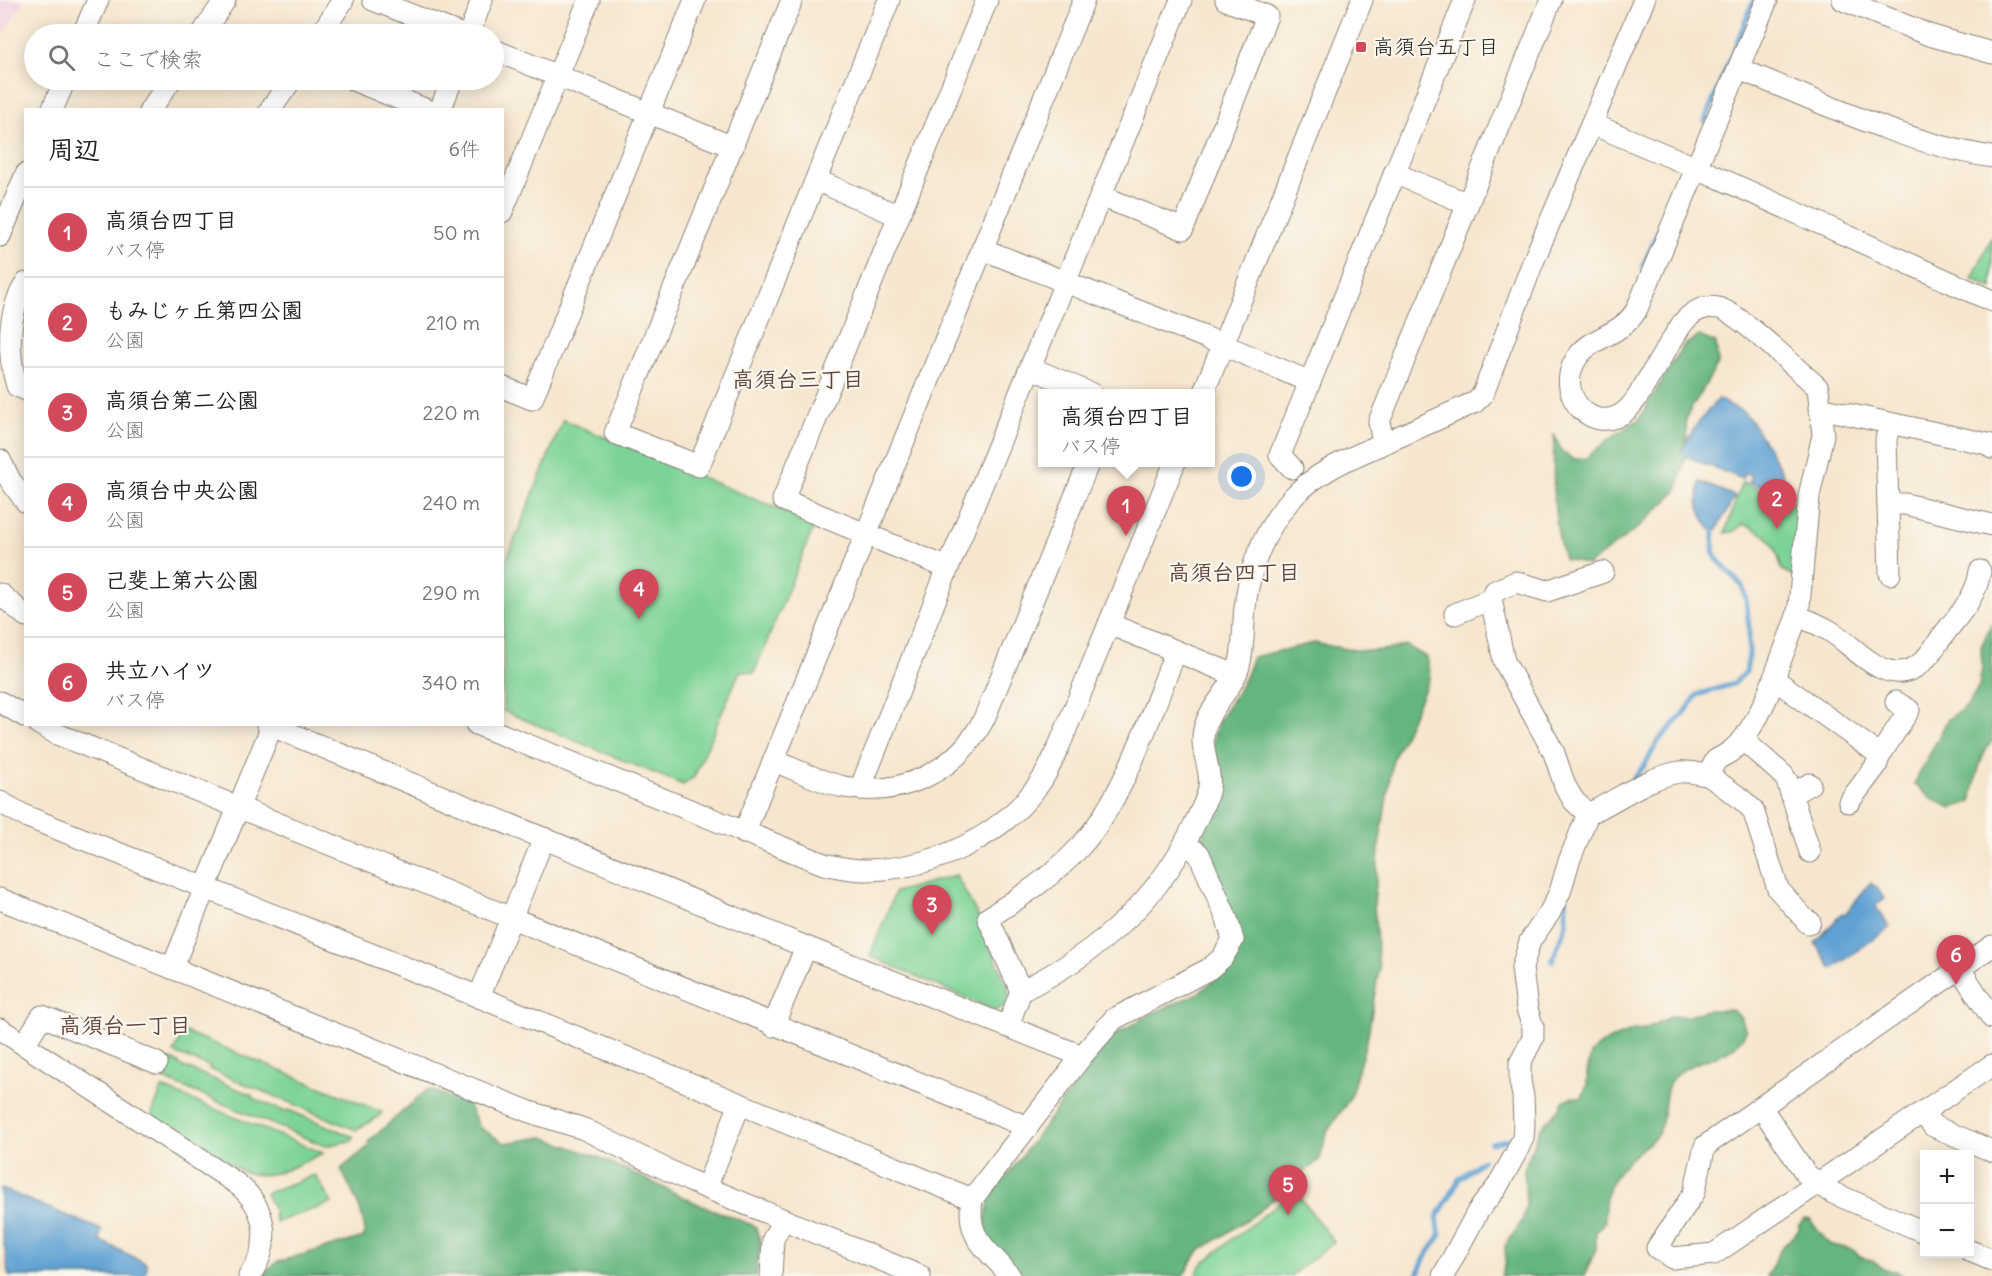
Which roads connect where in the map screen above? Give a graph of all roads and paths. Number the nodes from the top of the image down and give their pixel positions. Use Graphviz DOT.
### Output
graph roads {
  1 [pos="98,0"];
  2 [pos="225,0"];
  3 [pos="344,0"];
  4 [pos="373,0"];
  5 [pos="482,0"];
  6 [pos="589,0"];
  7 [pos="695,0"];
  8 [pos="792,0"];
  9 [pos="889,0"];
  10 [pos="987,0"];
  11 [pos="1084,0"];
  12 [pos="1181,0"];
  13 [pos="1226,0"];
  14 [pos="1362,0"];
  15 [pos="1465,0"];
  16 [pos="1551,0"];
  17 [pos="1644,0"];
  18 [pos="1767,0"];
  19 [pos="1843,0"];
  20 [pos="87,24"];
  21 [pos="209,24"];
  22 [pos="328,24"];
  23 [pos="434,24"];
  24 [pos="473,24"];
  25 [pos="1992,53"];
  26 [pos="504,54"];
  27 [pos="1739,69"];
  28 [pos="558,76"];
  29 [pos="61,90"];
  30 [pos="164,90"];
  31 [pos="284,90"];
  32 [pos="378,90"];
  33 [pos="448,90"];
  34 [pos="53,108"];
  35 [pos="151,108"];
  36 [pos="271,108"];
  37 [pos="422,108"];
  38 [pos="441,108"];
  39 [pos="649,113"];
  40 [pos="1592,124"];
  41 [pos="733,147"];
  42 [pos="1992,157"];
  43 [pos="1691,165"];
  44 [pos="1394,173"];
  45 [pos="24,179"];
  46 [pos="816,180"];
  47 [pos="1101,196"];
  48 [pos="1468,204"];
  49 [pos="504,207"];
  50 [pos="899,216"];
  51 [pos="0,236"];
  52 [pos="982,249"];
  53 [pos="1064,283"];
  54 [pos="24,286"];
  55 [pos="1992,301"];
  56 [pos="1223,345"];
  57 [pos="1031,368"];
  58 [pos="1310,382"];
  59 [pos="504,388"];
  60 [pos="24,389"];
  61 [pos="1082,389"];
  62 [pos="1205,389"];
  63 [pos="1820,408"];
  64 [pos="1890,424"];
  65 [pos="1383,443"];
  66 [pos="1992,448"];
  67 [pos="0,460"];
  68 [pos="1087,467"];
  69 [pos="1173,467"];
  70 [pos="1292,468"];
  71 [pos="5,483"];
  72 [pos="24,500"];
  73 [pos="1888,504"];
  74 [pos="1992,525"];
  75 [pos="866,536"];
  76 [pos="948,568"];
  77 [pos="1980,571"];
  78 [pos="1603,572"];
  79 [pos="1890,574"];
  80 [pos="0,594"];
  81 [pos="1491,599"];
  82 [pos="24,614"];
  83 [pos="1455,614"];
  84 [pos="1797,616"];
  85 [pos="1109,624"];
  86 [pos="1176,651"];
  87 [pos="1235,675"];
  88 [pos="1774,679"];
  89 [pos="0,702"];
  90 [pos="1896,702"];
  91 [pos="24,716"];
  92 [pos="43,726"];
  93 [pos="269,726"];
  94 [pos="271,726"];
  95 [pos="481,726"];
  96 [pos="1743,740"];
  97 [pos="1880,755"];
  98 [pos="774,761"];
  99 [pos="1708,775"];
  100 [pos="1810,784"];
  101 [pos="860,789"];
  102 [pos="1790,791"];
  103 [pos="1849,801"];
  104 [pos="0,802"];
  105 [pos="238,806"];
  106 [pos="1588,814"];
  107 [pos="744,833"];
  108 [pos="544,838"];
  109 [pos="1185,843"];
  110 [pos="1810,852"];
  111 [pos="205,886"];
  112 [pos="0,899"];
  113 [pos="510,918"];
  114 [pos="1810,922"];
  115 [pos="1992,946"];
  116 [pos="806,947"];
  117 [pos="172,968"];
  118 [pos="1960,969"];
  119 [pos="1021,991"];
  120 [pos="479,997"];
  121 [pos="1992,1018"];
  122 [pos="773,1026"];
  123 [pos="1008,1026"];
  124 [pos="0,1029"];
  125 [pos="24,1045"];
  126 [pos="1082,1056"];
  127 [pos="157,1063"];
  128 [pos="1992,1065"];
  129 [pos="740,1104"];
  130 [pos="1761,1107"];
  131 [pos="1923,1113"];
  132 [pos="1028,1127"];
  133 [pos="1992,1151"];
  134 [pos="1818,1183"];
  135 [pos="706,1188"];
  136 [pos="972,1199"];
  137 [pos="783,1220"];
  138 [pos="1920,1230"];
  139 [pos="1974,1253"];
  140 [pos="1992,1260"];
  141 [pos="249,1276"];
  142 [pos="771,1276"];
  143 [pos="920,1276"];
  144 [pos="1010,1276"];
  145 [pos="1443,1276"];
  1 -- 20 [label="street"];
  2 -- 21 [label="street"];
  3 -- 22 [label="street"];
  4 -- 23 [label="street"];
  5 -- 24 [label="street"];
  6 -- 28 [label="street"];
  7 -- 39 [label="street"];
  8 -- 41 [label="street"];
  9 -- 46 [label="street"];
  10 -- 50 [label="street"];
  11 -- 52 [label="street"];
  12 -- 47 [label="street"];
  13 -- 47 [label="street"];
  14 -- 56 [label="street"];
  15 -- 44 [label="street"];
  16 -- 48 [label="street"];
  17 -- 40 [label="street"];
  18 -- 27 [label="street"];
  19 -- 25 [label="street"];
  26 -- 28 [label="street"];
  27 -- 42 [label="street"];
  27 -- 43 [label="street"];
  28 -- 39 [label="street"];
  28 -- 49 [label="street"];
  29 -- 34 [label="street"];
  30 -- 35 [label="street"];
  31 -- 36 [label="street"];
  32 -- 37 [label="street"];
  33 -- 38 [label="street"];
  39 -- 41 [label="street"];
  39 -- 59 [label="street"];
  40 -- 43 [label="street"];
  40 -- 65 [label="street"];
  41 -- 46 [label="street"];
  43 -- 55 [label="street"];
  43 -- 63 [label="street"];
  44 -- 48 [label="street"];
  44 -- 58 [label="street"];
  45 -- 51 [label="street"];
  46 -- 50 [label="street"];
  47 -- 53 [label="street"];
  48 -- 65 [label="street"];
  50 -- 75 [label="street"];
  52 -- 53 [label="street"];
  52 -- 75 [label="street"];
  53 -- 56 [label="street"];
  53 -- 57 [label="street"];
  54 -- 60 [label="street"];
  56 -- 58 [label="street"];
  56 -- 62 [label="street"];
  57 -- 61 [label="street"];
  57 -- 76 [label="street"];
  58 -- 70 [label="street"];
  63 -- 64 [label="street"];
  63 -- 84 [label="street"];
  64 -- 66 [label="street"];
  64 -- 73 [label="street"];
  65 -- 87 [label="street"];
  67 -- 71 [label="street"];
  68 -- 101 [label="street"];
  69 -- 85 [label="street"];
  71 -- 72 [label="street"];
  73 -- 74 [label="street"];
  73 -- 79 [label="street"];
  75 -- 76 [label="street"];
  75 -- 98 [label="street"];
  76 -- 101 [label="street"];
  77 -- 84 [label="street"];
  78 -- 81 [label="street"];
  80 -- 82 [label="street"];
  81 -- 83 [label="street"];
  81 -- 106 [label="street"];
  84 -- 88 [label="street"];
  85 -- 86 [label="street"];
  85 -- 107 [label="street"];
  86 -- 87 [label="street"];
  86 -- 119 [label="street"];
  87 -- 109 [label="street"];
  88 -- 96 [label="street"];
  88 -- 97 [label="street"];
  89 -- 91 [label="street"];
  90 -- 97 [label="street"];
  92 -- 105 [label="street"];
  93 -- 105 [label="street"];
  94 -- 108 [label="street"];
  95 -- 107 [label="street"];
  96 -- 99 [label="street"];
  96 -- 102 [label="street"];
  97 -- 103 [label="street"];
  98 -- 101 [label="street"];
  98 -- 107 [label="street"];
  99 -- 106 [label="street"];
  99 -- 114 [label="street"];
  100 -- 102 [label="street"];
  102 -- 110 [label="street"];
  104 -- 111 [label="street"];
  105 -- 111 [label="street"];
  105 -- 113 [label="street"];
  106 -- 145 [label="street"];
  108 -- 113 [label="street"];
  108 -- 116 [label="street"];
  109 -- 119 [label="street"];
  109 -- 126 [label="street"];
  111 -- 117 [label="street"];
  111 -- 120 [label="street"];
  112 -- 117 [label="street"];
  113 -- 120 [label="street"];
  113 -- 122 [label="street"];
  115 -- 118 [label="street"];
  116 -- 122 [label="street"];
  116 -- 123 [label="street"];
  117 -- 135 [label="street"];
  118 -- 121 [label="street"];
  118 -- 130 [label="street"];
  119 -- 123 [label="street"];
  120 -- 129 [label="street"];
  122 -- 132 [label="street"];
  123 -- 126 [label="street"];
  124 -- 125 [label="street"];
  125 -- 127 [label="street"];
  125 -- 141 [label="street"];
  126 -- 132 [label="street"];
  128 -- 131 [label="street"];
  129 -- 135 [label="street"];
  129 -- 136 [label="street"];
  130 -- 134 [label="street"];
  130 -- 134 [label="street"];
  131 -- 133 [label="street"];
  131 -- 134 [label="street"];
  132 -- 136 [label="street"];
  134 -- 138 [label="street"];
  135 -- 137 [label="street"];
  136 -- 144 [label="street"];
  137 -- 142 [label="street"];
  137 -- 143 [label="street"];
  139 -- 140 [label="street"];
}
